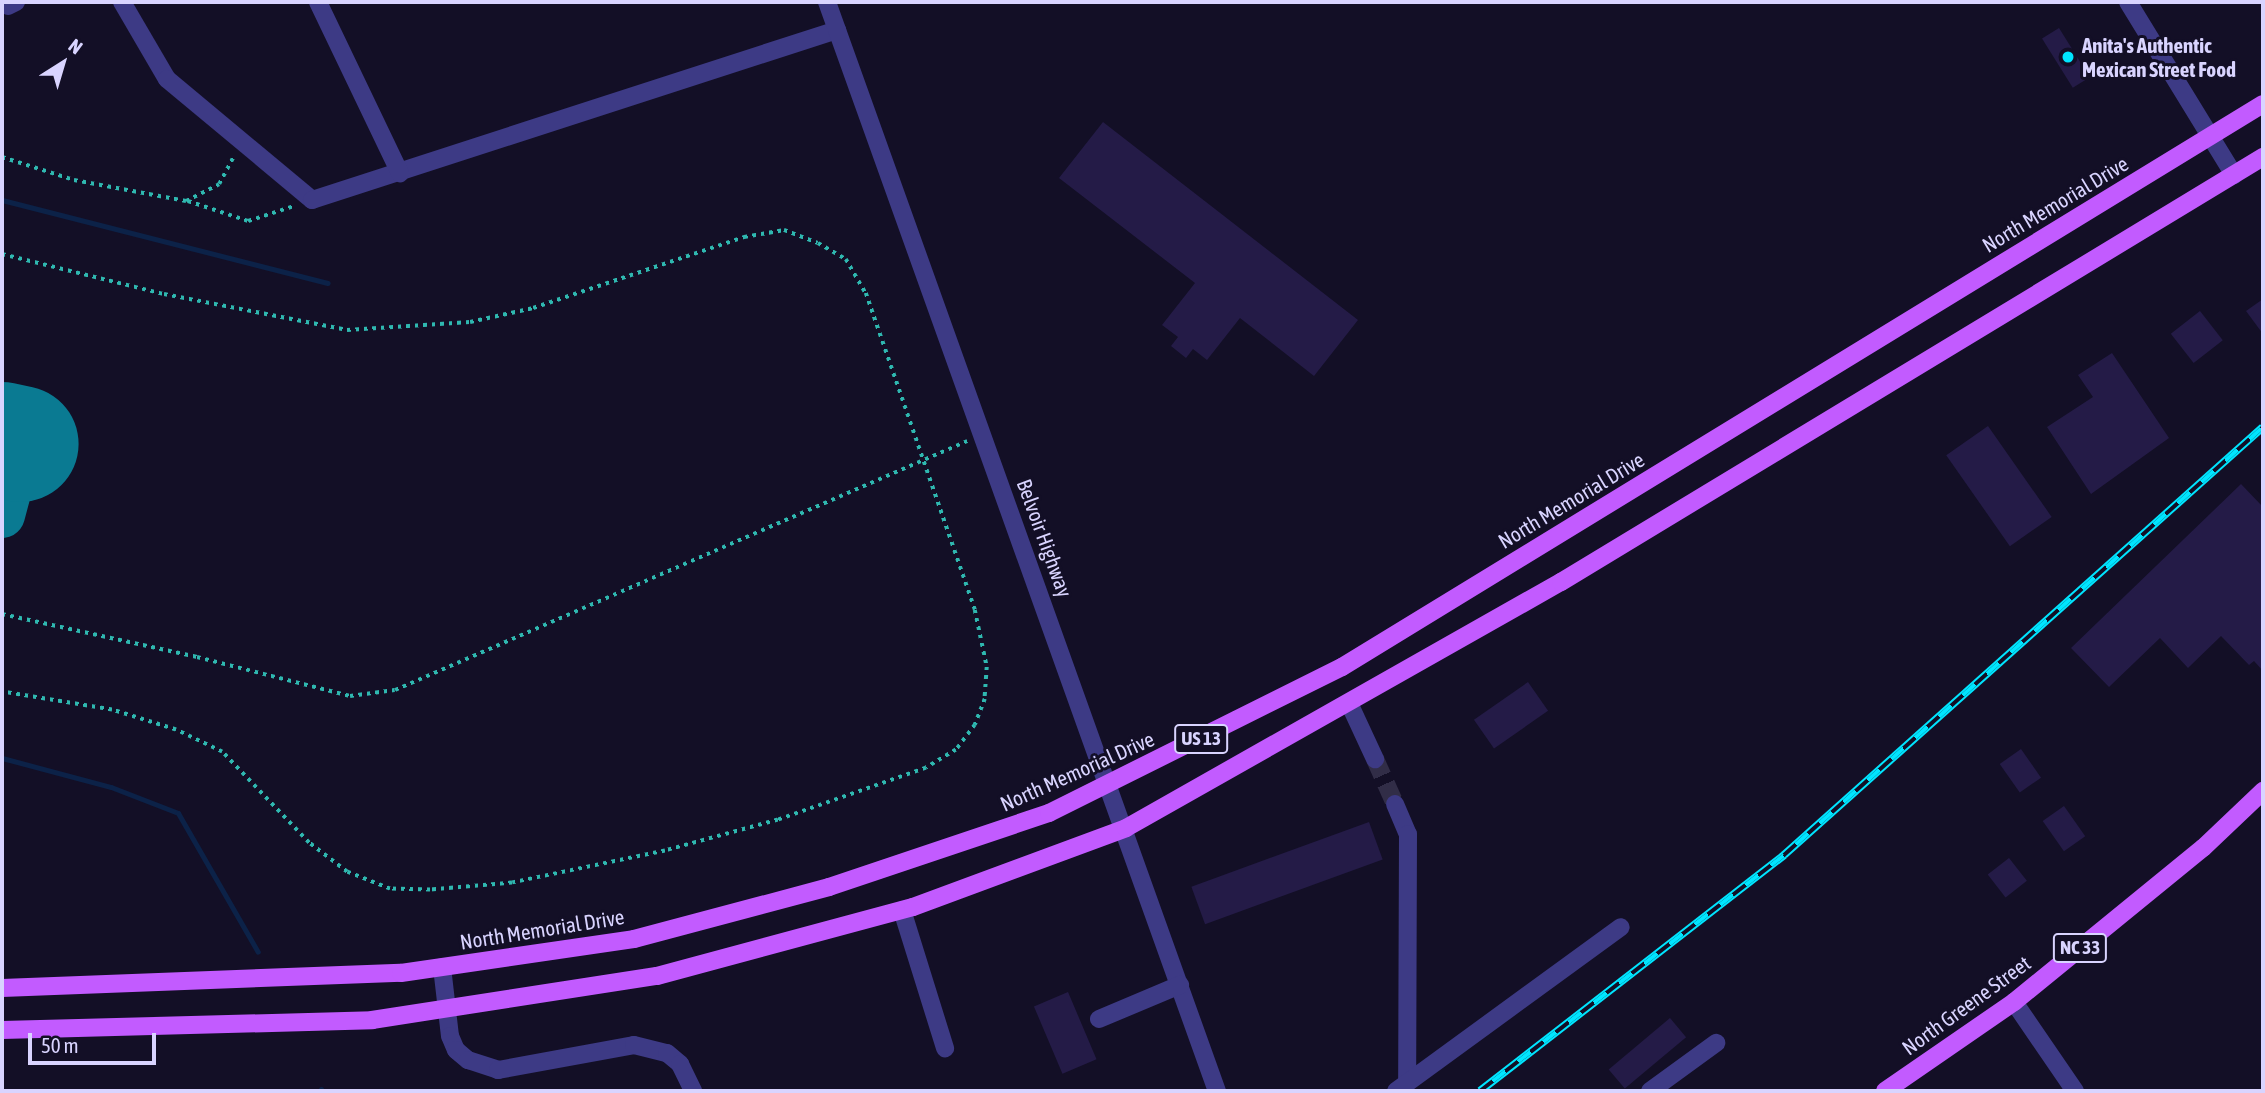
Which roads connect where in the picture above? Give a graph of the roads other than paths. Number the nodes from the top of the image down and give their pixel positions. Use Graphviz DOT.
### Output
graph roads {
  1 [pos="122,2"];
  2 [pos="318,2"];
  3 [pos="827,2"];
  4 [pos="2128,2"];
  5 [pos="837,30"];
  6 [pos="2263,103"];
  7 [pos="2210,135"];
  8 [pos="2263,157"];
  9 [pos="400,173"];
  10 [pos="2234,175"];
  11 [pos="1349,702"];
  12 [pos="1375,759"];
  13 [pos="1111,783"];
  14 [pos="2263,791"];
  15 [pos="1395,804"];
  16 [pos="1126,828"];
  17 [pos="902,910"];
  18 [pos="1621,927"];
  19 [pos="442,967"];
  20 [pos="1180,985"];
  21 [pos="2,988"];
  22 [pos="2014,1002"];
  23 [pos="447,1009"];
  24 [pos="1099,1019"];
  25 [pos="2,1030"];
  26 [pos="1716,1043"];
  27 [pos="945,1048"];
  28 [pos="1669,1086"];
  29 [pos="1401,1087"];
  30 [pos="693,1091"];
  31 [pos="1217,1091"];
  32 [pos="1650,1091"];
  33 [pos="1885,1091"];
  34 [pos="2075,1091"];
  1 -- 9 [label="street"];
  2 -- 9 [label="street"];
  3 -- 5 [label="street, Belvoir Highway"];
  4 -- 7 [label="street"];
  5 -- 9 [label="street"];
  5 -- 13 [label="street, Belvoir Highway"];
  6 -- 7 [label="main road, North Memorial Drive / US 13"];
  7 -- 10 [label="street"];
  7 -- 13 [label="main road, North Memorial Drive / US 13"];
  8 -- 10 [label="main road, US 13"];
  10 -- 11 [label="main road, US 13"];
  11 -- 12 [label="street"];
  11 -- 16 [label="main road, US 13"];
  13 -- 16 [label="street, Belvoir Highway"];
  13 -- 19 [label="main road, North Memorial Drive / US 13"];
  14 -- 22 [label="main road, North Greene Street / NC 33"];
  15 -- 29 [label="street"];
  16 -- 17 [label="main road, US 13"];
  16 -- 20 [label="street, Belvoir Highway"];
  17 -- 23 [label="main road, US 13"];
  17 -- 27 [label="street"];
  18 -- 29 [label="street"];
  19 -- 21 [label="main road, North Memorial Drive / US 13"];
  19 -- 23 [label="street"];
  20 -- 24 [label="street"];
  20 -- 31 [label="street, Belvoir Highway"];
  22 -- 33 [label="main road, North Greene Street / NC 33"];
  22 -- 34 [label="street"];
  23 -- 25 [label="main road, US 13"];
  23 -- 30 [label="street"];
  26 -- 28 [label="street"];
  28 -- 32 [label="street"];
}
